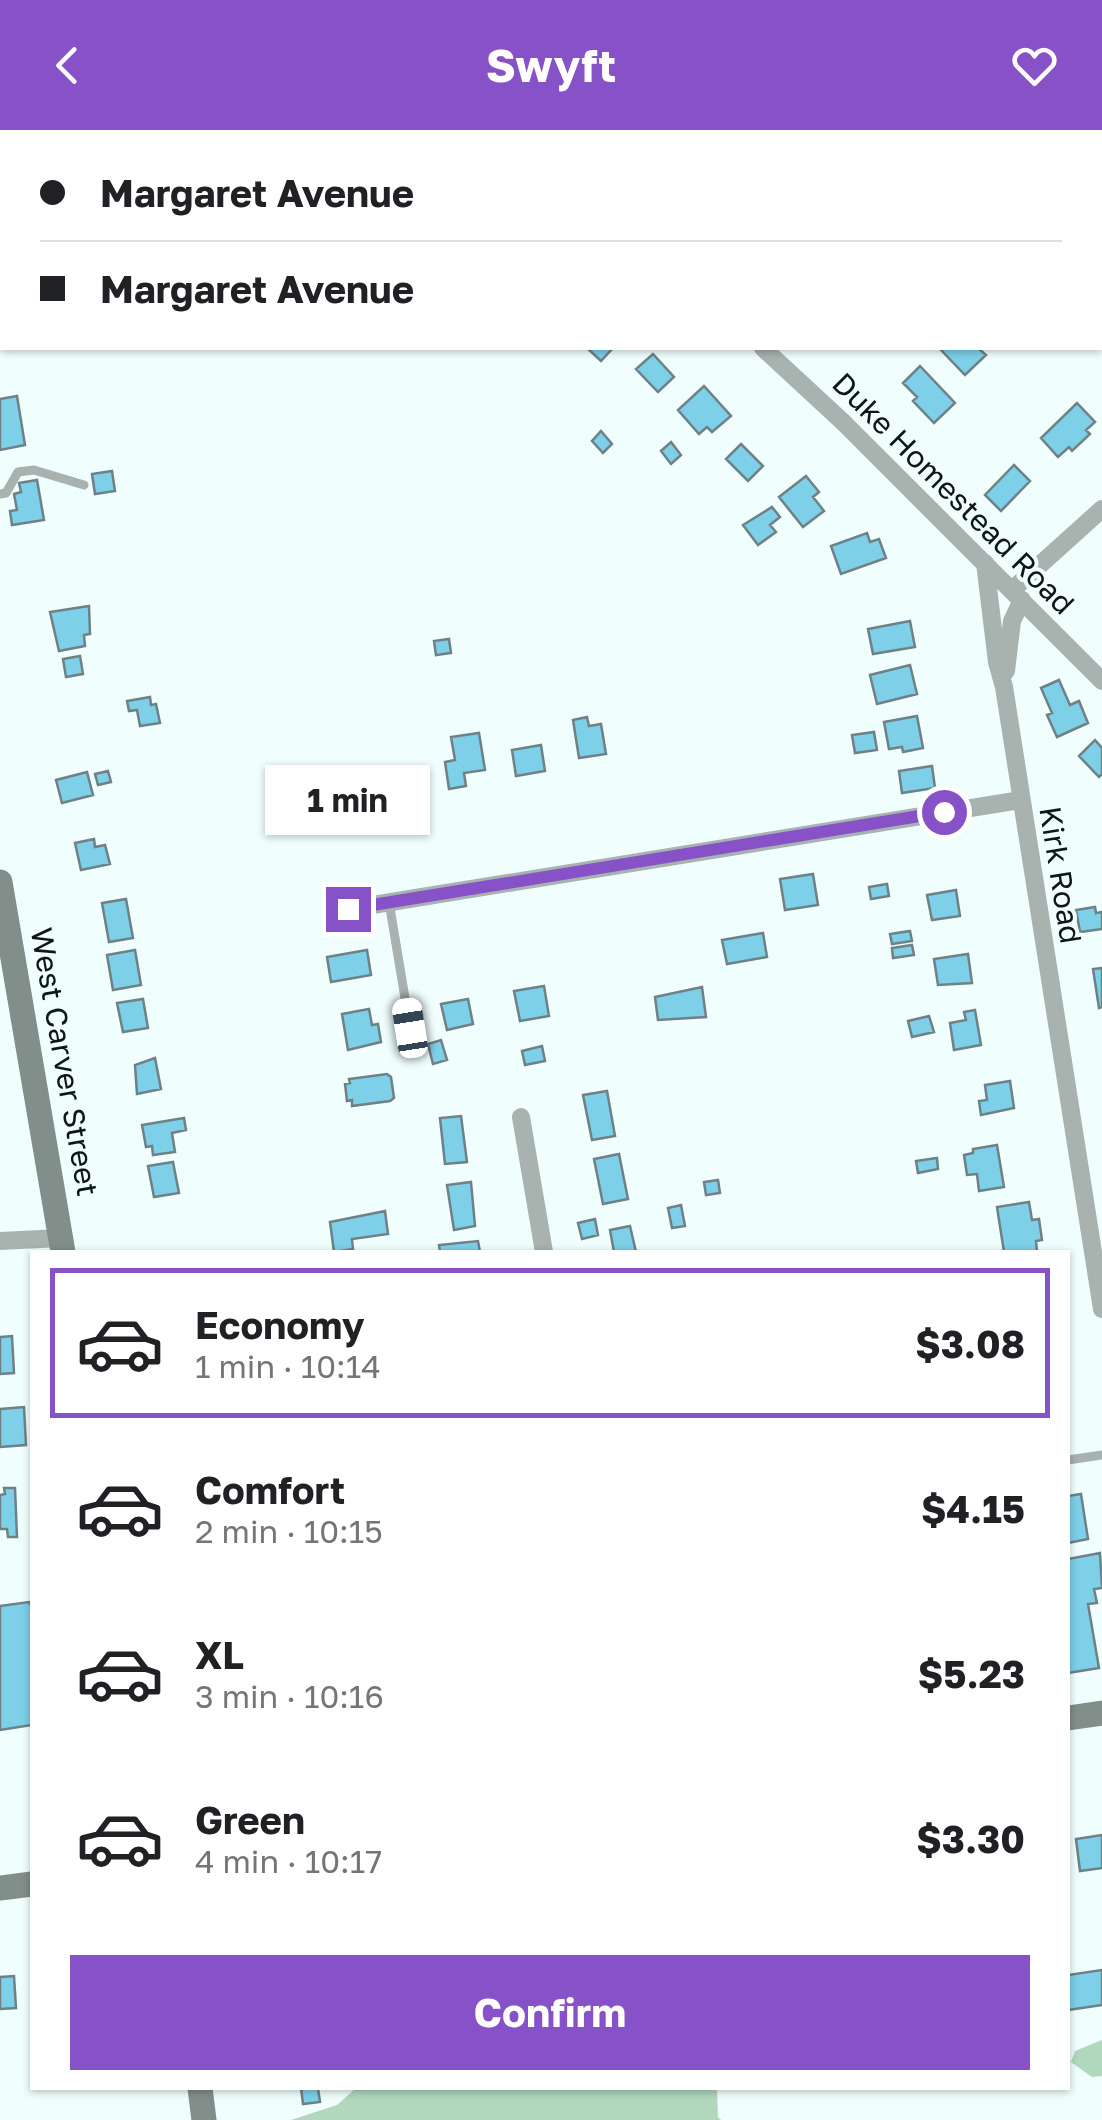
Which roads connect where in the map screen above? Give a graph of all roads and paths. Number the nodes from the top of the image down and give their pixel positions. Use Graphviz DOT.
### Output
graph roads {
  1 [pos="765,350"];
  2 [pos="84,485"];
  3 [pos="0,494"];
  4 [pos="1102,508"];
  5 [pos="985,563"];
  6 [pos="1017,595"];
  7 [pos="1102,681"];
  8 [pos="1004,686"];
  9 [pos="1020,800"];
  10 [pos="0,882"];
  11 [pos="389,902"];
  12 [pos="348,909"];
  13 [pos="410,1028"];
  14 [pos="521,1117"];
  15 [pos="0,1241"];
  16 [pos="62,1245"];
  17 [pos="544,1250"];
  18 [pos="1102,1309"];
  19 [pos="1102,1455"];
  20 [pos="1070,1460"];
  21 [pos="1102,1713"];
  22 [pos="1070,1718"];
  23 [pos="30,1884"];
  24 [pos="0,1888"];
  25 [pos="200,2090"];
  26 [pos="204,2120"];
  1 -- 5 [label="street, Duke Homestead Road"];
  2 -- 3 [label="lane"];
  4 -- 6 [label="street"];
  5 -- 6 [label="street, Duke Homestead Road"];
  5 -- 8 [label="street, Kirk Road"];
  6 -- 7 [label="street, Duke Homestead Road"];
  6 -- 8 [label="street, Kirk Road"];
  8 -- 9 [label="street, Kirk Road"];
  9 -- 11 [label="street"];
  9 -- 18 [label="street, Kirk Road"];
  10 -- 16 [label="street, West Carver Street"];
  11 -- 12 [label="street"];
  11 -- 13 [label="lane"];
  14 -- 17 [label="street"];
  15 -- 16 [label="street"];
  19 -- 20 [label="lane"];
  21 -- 22 [label="street"];
  23 -- 24 [label="street"];
  25 -- 26 [label="street"];
}
